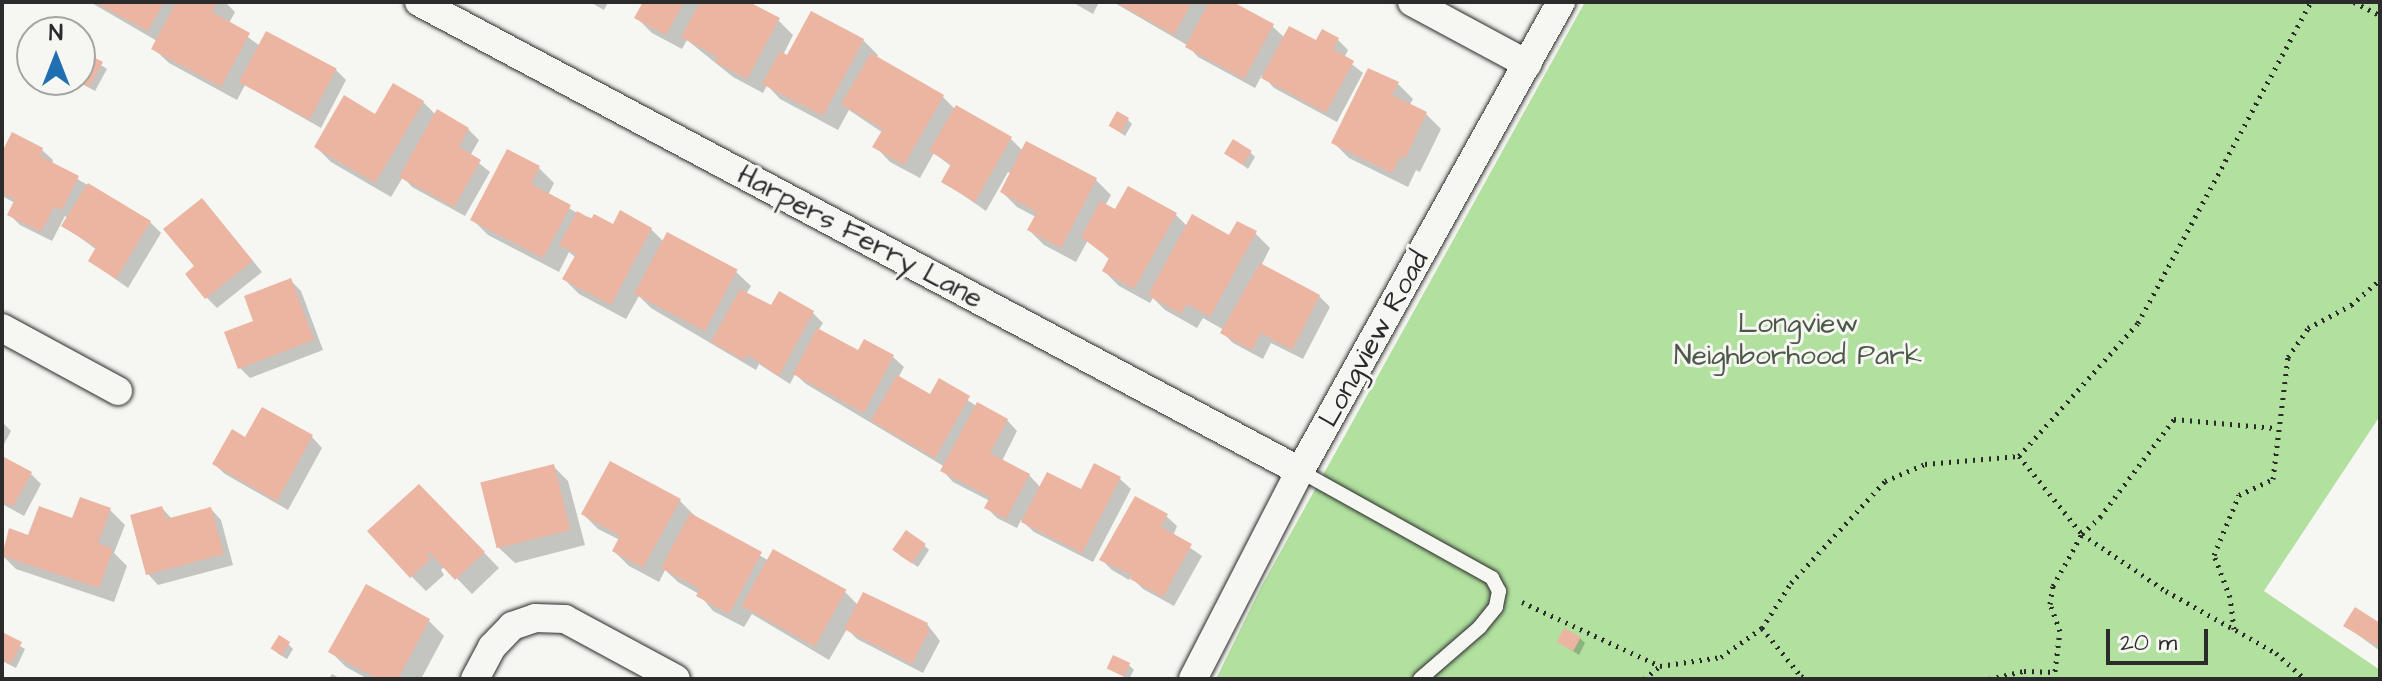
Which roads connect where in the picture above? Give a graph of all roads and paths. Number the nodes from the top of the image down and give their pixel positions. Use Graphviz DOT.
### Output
graph roads {
  1 [pos="419,2"];
  2 [pos="1412,2"];
  3 [pos="1561,2"];
  4 [pos="2311,2"];
  5 [pos="2354,2"];
  6 [pos="2380,15"];
  7 [pos="1527,64"];
  8 [pos="2380,280"];
  9 [pos="2,328"];
  10 [pos="118,391"];
  11 [pos="2275,428"];
  12 [pos="2019,456"];
  13 [pos="1300,471"];
  14 [pos="2082,534"];
  15 [pos="1499,591"];
  16 [pos="1762,628"];
  17 [pos="2234,629"];
  18 [pos="1660,666"];
  19 [pos="2055,676"];
  20 [pos="475,679"];
  21 [pos="676,679"];
  22 [pos="1193,679"];
  23 [pos="1420,679"];
  24 [pos="1644,679"];
  25 [pos="1808,679"];
  26 [pos="1989,679"];
  27 [pos="2305,679"];
  1 -- 13 [label="street, Harpers Ferry Lane"];
  2 -- 7 [label="street"];
  3 -- 7 [label="street, Longview Road"];
  4 -- 12 [label="path"];
  5 -- 6 [label="path"];
  7 -- 13 [label="street, Longview Road"];
  8 -- 17 [label="path"];
  9 -- 10 [label="street"];
  11 -- 14 [label="path"];
  12 -- 14 [label="path"];
  12 -- 16 [label="path"];
  13 -- 15 [label="lane"];
  13 -- 22 [label="street, Longview Road"];
  14 -- 17 [label="path"];
  14 -- 19 [label="path"];
  15 -- 18 [label="path"];
  15 -- 23 [label="lane"];
  16 -- 18 [label="path"];
  16 -- 25 [label="path"];
  17 -- 27 [label="path"];
  18 -- 24 [label="path"];
  19 -- 26 [label="path"];
  20 -- 21 [label="street"];
}
